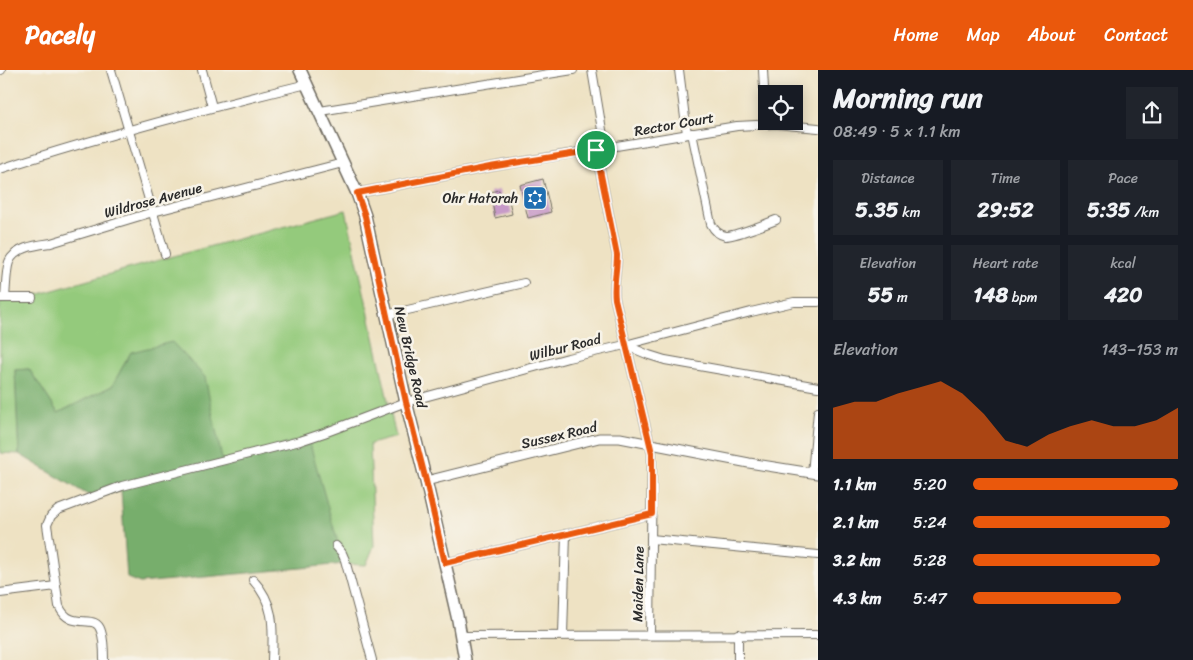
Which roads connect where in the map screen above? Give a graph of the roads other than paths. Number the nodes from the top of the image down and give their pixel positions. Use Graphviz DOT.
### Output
graph roads {
  1 [pos="112,70"];
  2 [pos="202,70"];
  3 [pos="300,70"];
  4 [pos="573,70"];
  5 [pos="592,70"];
  6 [pos="679,70"];
  7 [pos="763,70"];
  8 [pos="307,84"];
  9 [pos="764,85"];
  10 [pos="212,107"];
  11 [pos="320,111"];
  12 [pos="758,125"];
  13 [pos="803,127"];
  14 [pos="818,128"];
  15 [pos="129,130"];
  16 [pos="689,134"];
  17 [pos="600,149"];
  18 [pos="344,163"];
  19 [pos="0,169"];
  20 [pos="357,193"];
  21 [pos="153,212"];
  22 [pos="776,220"];
  23 [pos="165,254"];
  24 [pos="524,283"];
  25 [pos="3,298"];
  26 [pos="32,298"];
  27 [pos="818,302"];
  28 [pos="386,315"];
  29 [pos="626,345"];
  30 [pos="818,387"];
  31 [pos="406,402"];
  32 [pos="818,412"];
  33 [pos="649,444"];
  34 [pos="815,474"];
  35 [pos="426,481"];
  36 [pos="652,514"];
  37 [pos="566,534"];
  38 [pos="651,539"];
  39 [pos="336,546"];
  40 [pos="818,555"];
  41 [pos="445,563"];
  42 [pos="253,580"];
  43 [pos="56,586"];
  44 [pos="0,593"];
  45 [pos="738,634"];
  46 [pos="562,635"];
  47 [pos="650,635"];
  48 [pos="818,635"];
  49 [pos="461,636"];
  50 [pos="104,660"];
  51 [pos="272,660"];
  52 [pos="372,660"];
  53 [pos="465,660"];
  54 [pos="738,660"];
  1 -- 15 [label="street"];
  2 -- 10 [label="street"];
  3 -- 8 [label="main road, New Bridge Road"];
  4 -- 11 [label="street"];
  5 -- 17 [label="street, Maiden Lane"];
  6 -- 16 [label="street"];
  7 -- 9 [label="street"];
  8 -- 10 [label="street"];
  8 -- 11 [label="main road, New Bridge Road"];
  10 -- 15 [label="street"];
  11 -- 18 [label="main road, New Bridge Road"];
  12 -- 16 [label="street, Rector Court"];
  13 -- 14 [label="street, Rector Court"];
  15 -- 19 [label="street"];
  15 -- 21 [label="street"];
  16 -- 17 [label="street, Rector Court"];
  16 -- 22 [label="street"];
  17 -- 20 [label="street, Rector Court"];
  17 -- 29 [label="street, Maiden Lane"];
  18 -- 20 [label="main road, New Bridge Road"];
  18 -- 21 [label="street, Wildrose Avenue"];
  20 -- 28 [label="main road, New Bridge Road"];
  21 -- 23 [label="street"];
  21 -- 25 [label="street, Wildrose Avenue"];
  24 -- 28 [label="street"];
  25 -- 26 [label="street"];
  27 -- 29 [label="street, Wilbur Road"];
  28 -- 31 [label="main road, New Bridge Road"];
  29 -- 30 [label="street"];
  29 -- 31 [label="street, Wilbur Road"];
  29 -- 33 [label="street, Maiden Lane"];
  31 -- 35 [label="main road, New Bridge Road"];
  31 -- 43 [label="street, Wilbur Road"];
  32 -- 34 [label="street"];
  33 -- 34 [label="street, Sussex Road"];
  33 -- 35 [label="street, Sussex Road"];
  33 -- 36 [label="street, Maiden Lane"];
  35 -- 41 [label="main road, New Bridge Road"];
  36 -- 37 [label="street"];
  36 -- 38 [label="street, Maiden Lane"];
  37 -- 41 [label="street"];
  37 -- 46 [label="street"];
  38 -- 40 [label="street"];
  38 -- 47 [label="street, Maiden Lane"];
  39 -- 52 [label="street"];
  41 -- 49 [label="main road, New Bridge Road"];
  42 -- 51 [label="street"];
  43 -- 44 [label="street"];
  43 -- 50 [label="street"];
  45 -- 47 [label="street"];
  45 -- 48 [label="street"];
  45 -- 54 [label="street"];
  46 -- 47 [label="street"];
  46 -- 49 [label="street"];
  49 -- 53 [label="main road, New Bridge Road"];
}
